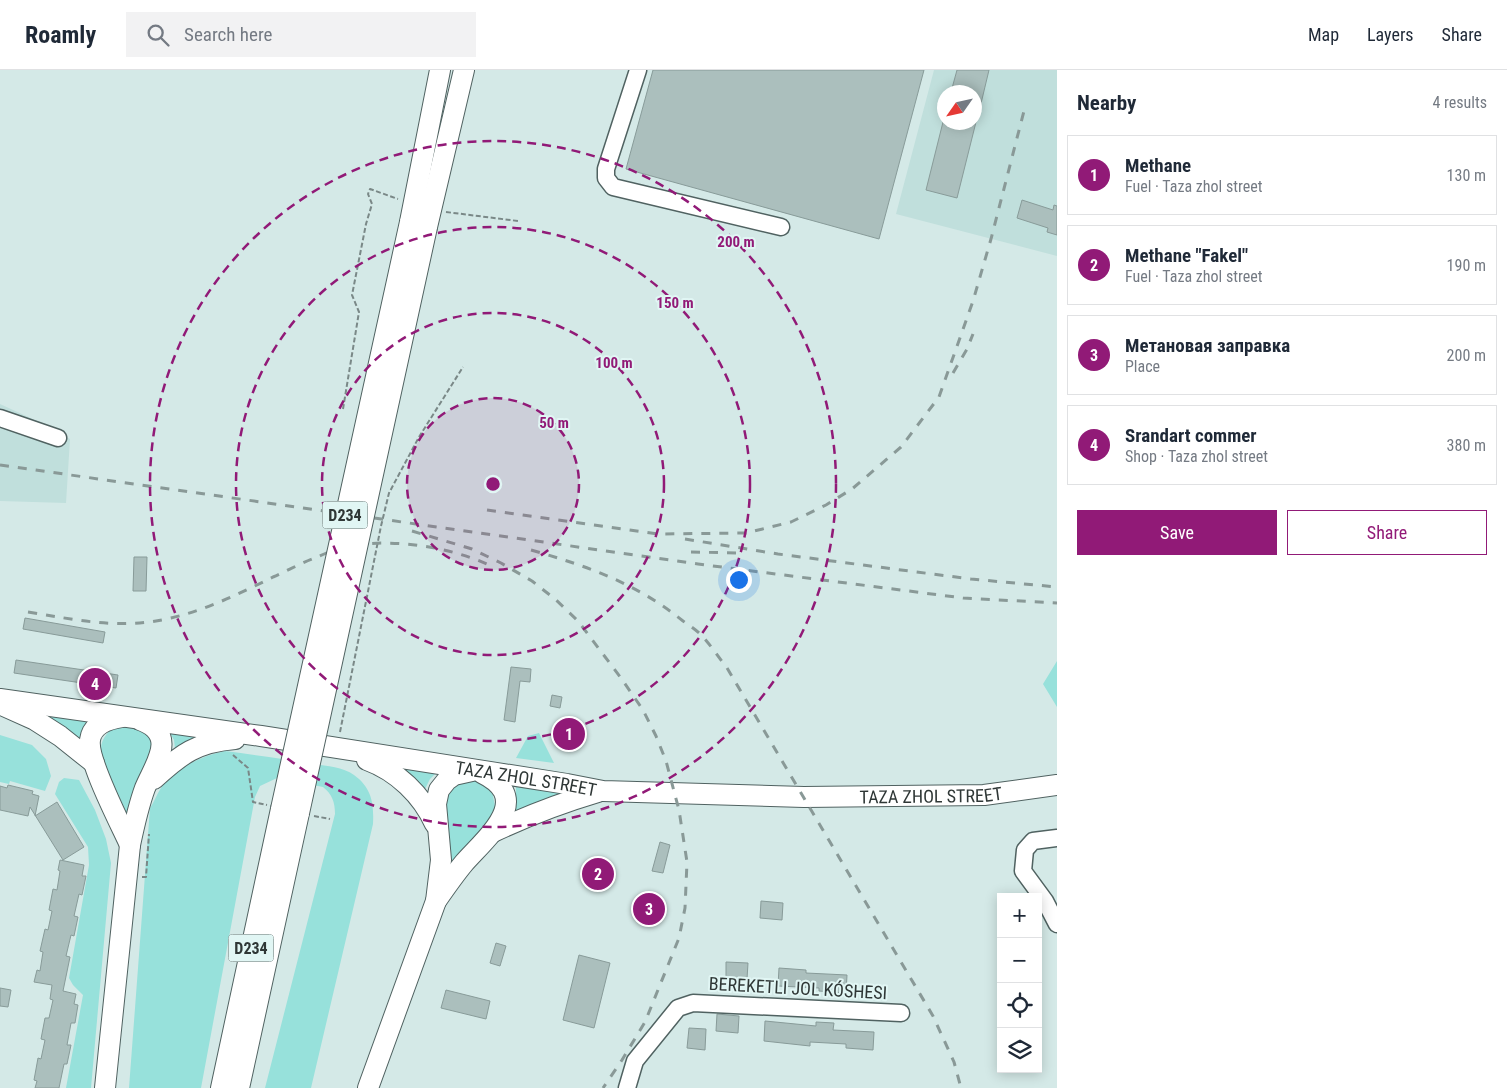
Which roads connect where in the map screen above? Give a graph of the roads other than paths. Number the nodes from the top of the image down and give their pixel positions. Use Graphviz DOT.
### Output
graph roads {
  1 [pos="440,70"];
  2 [pos="464,70"];
  3 [pos="638,70"];
  4 [pos="419,224"];
  5 [pos="781,227"];
  6 [pos="0,418"];
  7 [pos="58,438"];
  8 [pos="0,699"];
  9 [pos="0,705"];
  10 [pos="129,717"];
  11 [pos="261,736"];
  12 [pos="341,742"];
  13 [pos="94,763"];
  14 [pos="476,771"];
  15 [pos="1057,785"];
  16 [pos="145,788"];
  17 [pos="603,791"];
  18 [pos="290,811"];
  19 [pos="493,832"];
  20 [pos="439,833"];
  21 [pos="1057,838"];
  22 [pos="130,845"];
  23 [pos="436,901"];
  24 [pos="1057,924"];
  25 [pos="901,1013"];
  26 [pos="104,1088"];
  27 [pos="220,1088"];
  28 [pos="239,1088"];
  29 [pos="368,1088"];
  30 [pos="627,1088"];
  1 -- 4 [label="main road, D234"];
  2 -- 4 [label="main road, D234"];
  3 -- 5 [label="street"];
  4 -- 18 [label="main road, D234, bridge"];
  6 -- 7 [label="street"];
  8 -- 10 [label="main road, TAZA ZHOL STREET"];
  9 -- 13 [label="main road"];
  10 -- 11 [label="main road, TAZA ZHOL STREET"];
  10 -- 13 [label="main road"];
  10 -- 16 [label="main road"];
  11 -- 12 [label="main road, TAZA ZHOL STREET"];
  11 -- 16 [label="main road"];
  12 -- 14 [label="main road, TAZA ZHOL STREET"];
  12 -- 20 [label="main road"];
  13 -- 22 [label="main road"];
  14 -- 17 [label="main road, TAZA ZHOL STREET"];
  14 -- 19 [label="main road"];
  14 -- 20 [label="main road"];
  15 -- 17 [label="main road, TAZA ZHOL STREET"];
  16 -- 22 [label="main road"];
  17 -- 19 [label="main road"];
  18 -- 27 [label="main road, D234"];
  18 -- 28 [label="main road, D234"];
  19 -- 23 [label="main road"];
  20 -- 23 [label="main road"];
  21 -- 24 [label="street"];
  22 -- 26 [label="main road"];
  23 -- 29 [label="main road"];
  25 -- 30 [label="street, BEREKETLI JOL KÓSHESI"];
}
